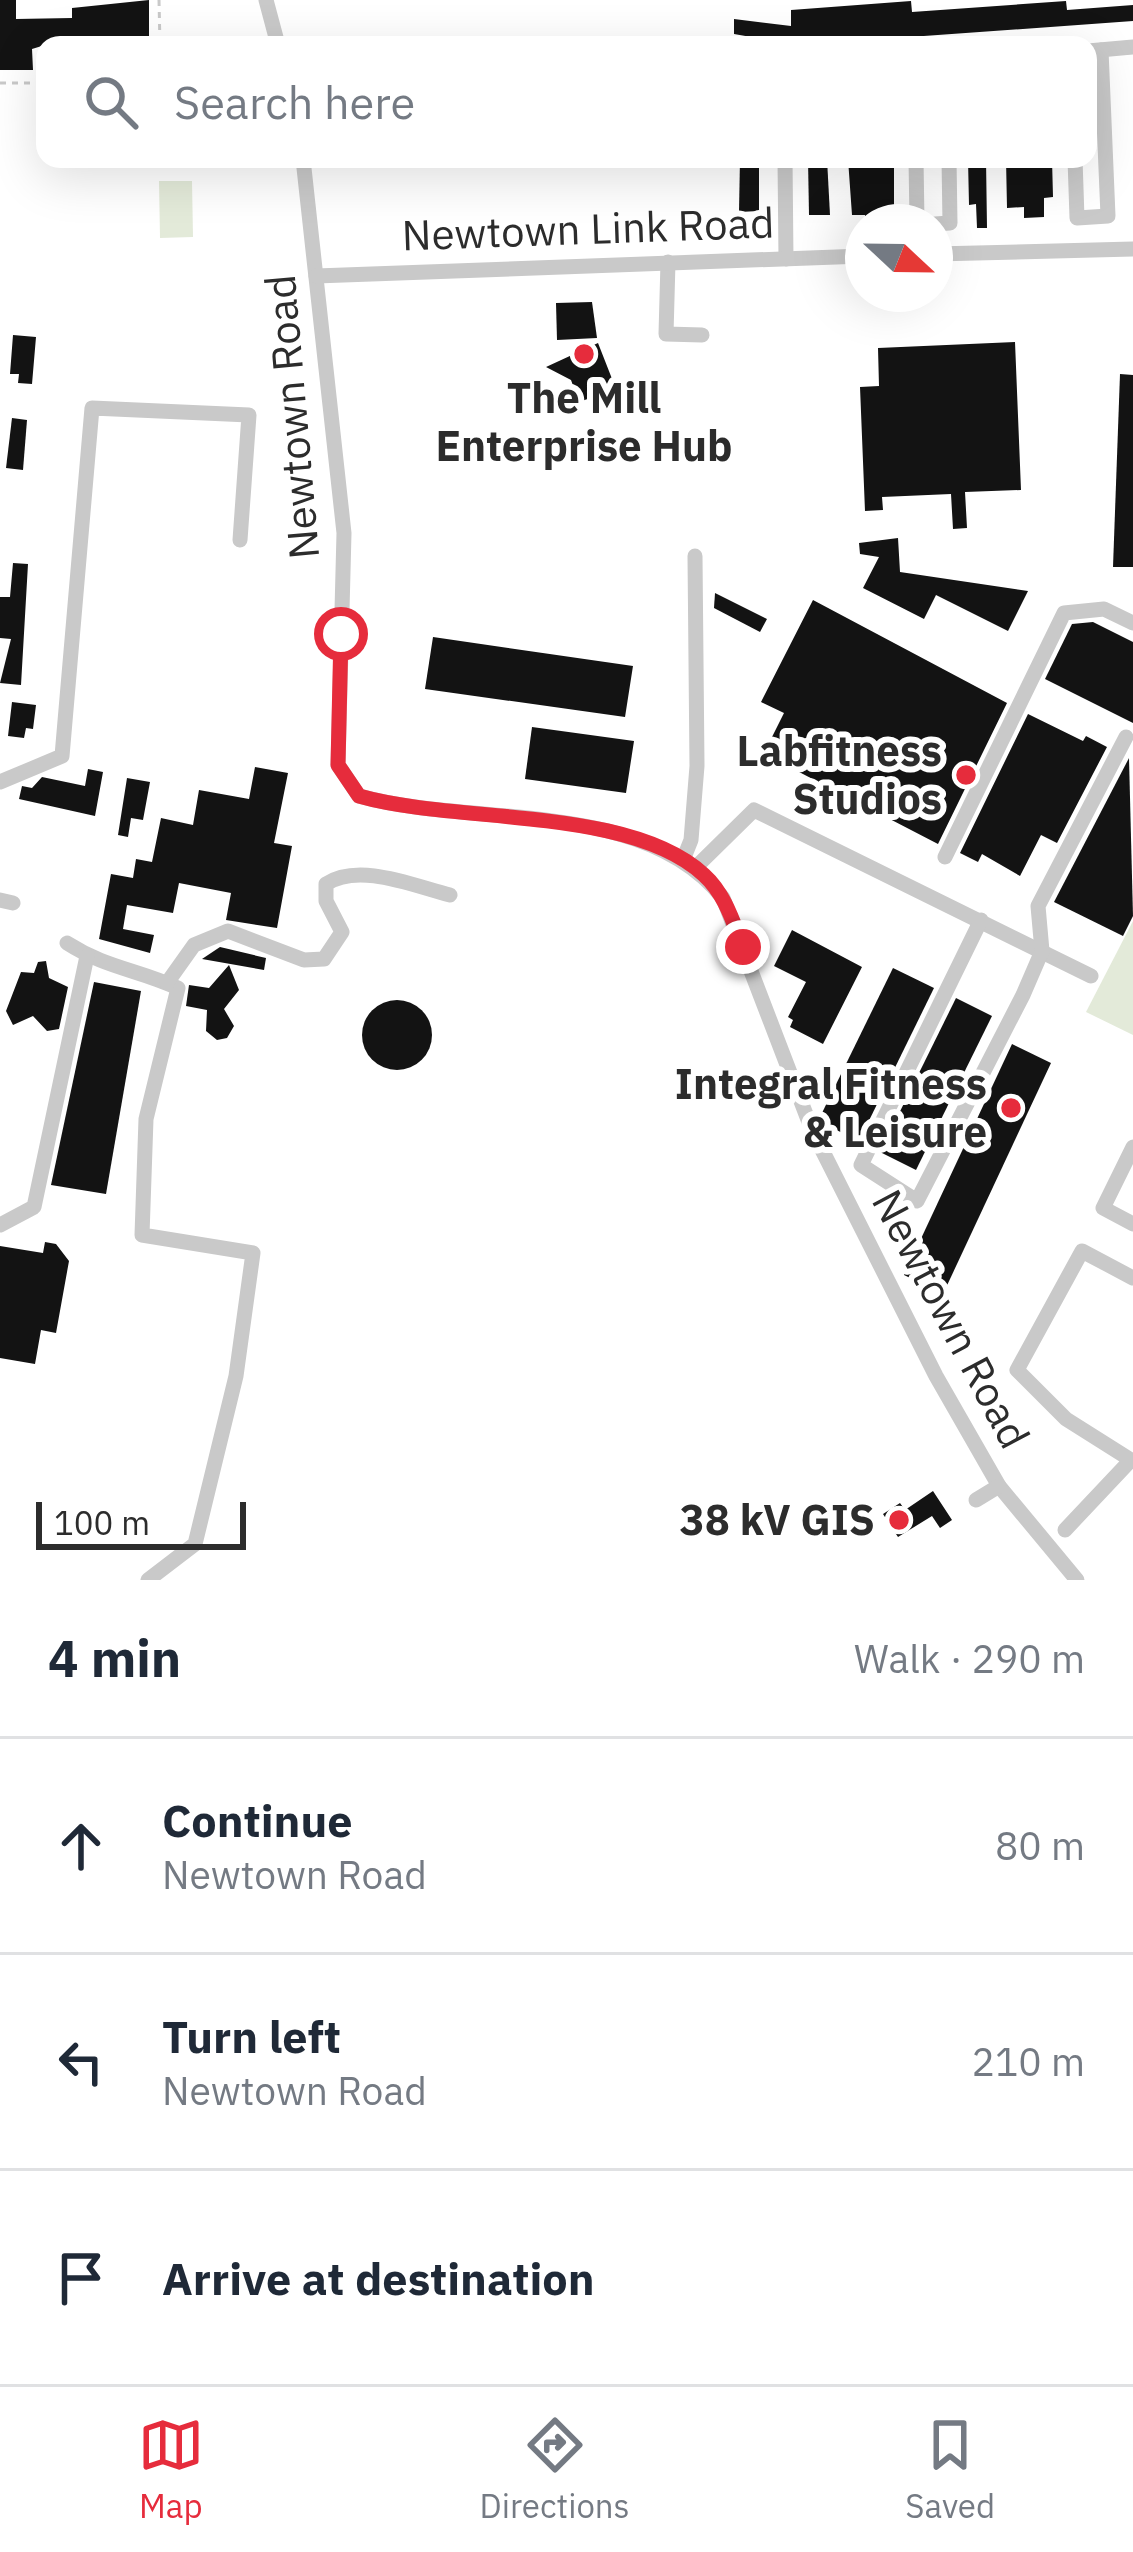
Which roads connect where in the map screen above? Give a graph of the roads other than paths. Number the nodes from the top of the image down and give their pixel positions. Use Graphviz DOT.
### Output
graph roads {
  1 [pos="266,0"];
  2 [pos="276,36"];
  3 [pos="1133,47"];
  4 [pos="1097,50"];
  5 [pos="1097,107"];
  6 [pos="304,168"];
  7 [pos="785,168"];
  8 [pos="916,168"];
  9 [pos="949,168"];
  10 [pos="1075,168"];
  11 [pos="916,204"];
  12 [pos="950,204"];
  13 [pos="1133,249"];
  14 [pos="953,254"];
  15 [pos="845,257"];
  16 [pos="786,259"];
  17 [pos="668,262"];
  18 [pos="316,276"];
  19 [pos="702,335"];
  20 [pos="240,540"];
  21 [pos="695,556"];
  22 [pos="1133,623"];
  23 [pos="1126,736"];
  24 [pos="0,782"];
  25 [pos="945,856"];
  26 [pos="689,864"];
  27 [pos="450,895"];
  28 [pos="981,920"];
  29 [pos="67,943"];
  30 [pos="1042,951"];
  31 [pos="88,956"];
  32 [pos="1091,976"];
  33 [pos="167,983"];
  34 [pos="1133,1148"];
  35 [pos="1133,1223"];
  36 [pos="0,1225"];
  37 [pos="1133,1278"];
  38 [pos="1132,1460"];
  39 [pos="999,1486"];
  40 [pos="976,1501"];
  41 [pos="1065,1530"];
  42 [pos="148,1580"];
  43 [pos="1077,1580"];
  1 -- 2 [label="street"];
  3 -- 4 [label="street"];
  5 -- 10 [label="street"];
  6 -- 18 [label="street, Newtown Road"];
  7 -- 16 [label="street"];
  8 -- 11 [label="street"];
  9 -- 12 [label="street"];
  13 -- 14 [label="street"];
  15 -- 16 [label="street, Newtown Link Road"];
  16 -- 17 [label="street, Newtown Link Road"];
  17 -- 18 [label="street, Newtown Link Road"];
  17 -- 19 [label="street"];
  18 -- 26 [label="street, Newtown Road"];
  20 -- 24 [label="street"];
  21 -- 26 [label="street"];
  22 -- 25 [label="street"];
  23 -- 30 [label="street"];
  26 -- 28 [label="street"];
  26 -- 39 [label="street, Newtown Road"];
  27 -- 33 [label="street"];
  28 -- 30 [label="street"];
  28 -- 30 [label="street"];
  29 -- 31 [label="street"];
  30 -- 32 [label="street"];
  31 -- 33 [label="street"];
  31 -- 36 [label="street"];
  33 -- 42 [label="street"];
  34 -- 35 [label="street"];
  37 -- 38 [label="street"];
  38 -- 41 [label="street"];
  39 -- 40 [label="street"];
  39 -- 43 [label="street, Newtown Road"];
}
